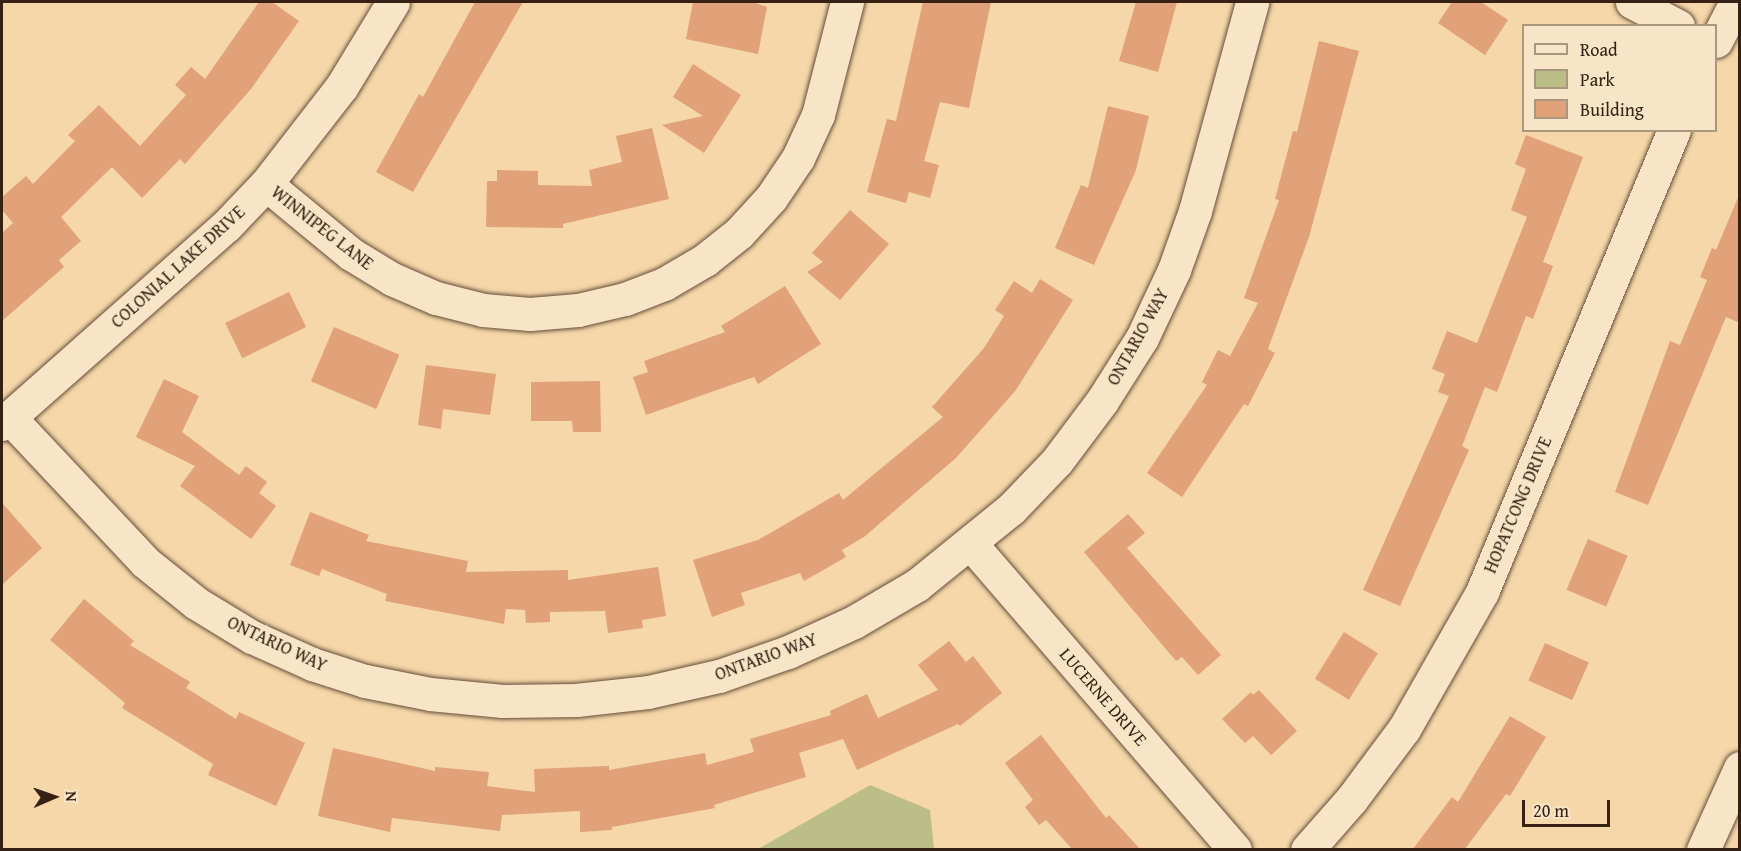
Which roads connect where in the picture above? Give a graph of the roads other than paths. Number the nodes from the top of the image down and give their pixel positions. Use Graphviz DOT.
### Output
graph roads {
  1 [pos="393,2"];
  2 [pos="847,2"];
  3 [pos="1251,2"];
  4 [pos="1632,2"];
  5 [pos="1736,2"];
  6 [pos="1674,24"];
  7 [pos="1717,39"];
  8 [pos="1673,132"];
  9 [pos="266,184"];
  10 [pos="5,421"];
  11 [pos="971,544"];
  12 [pos="1740,768"];
  13 [pos="1235,849"];
  14 [pos="1307,849"];
  15 [pos="1703,849"];
  1 -- 9 [label="street, COLONIAL LAKE DRIVE"];
  2 -- 9 [label="street, WINNIPEG LANE"];
  3 -- 11 [label="street, ONTARIO WAY"];
  4 -- 6 [label="street"];
  5 -- 7 [label="street"];
  8 -- 14 [label="street, HOPATCONG DRIVE"];
  9 -- 10 [label="street, COLONIAL LAKE DRIVE"];
  10 -- 11 [label="street, ONTARIO WAY"];
  11 -- 13 [label="street, LUCERNE DRIVE"];
  12 -- 15 [label="street"];
}
